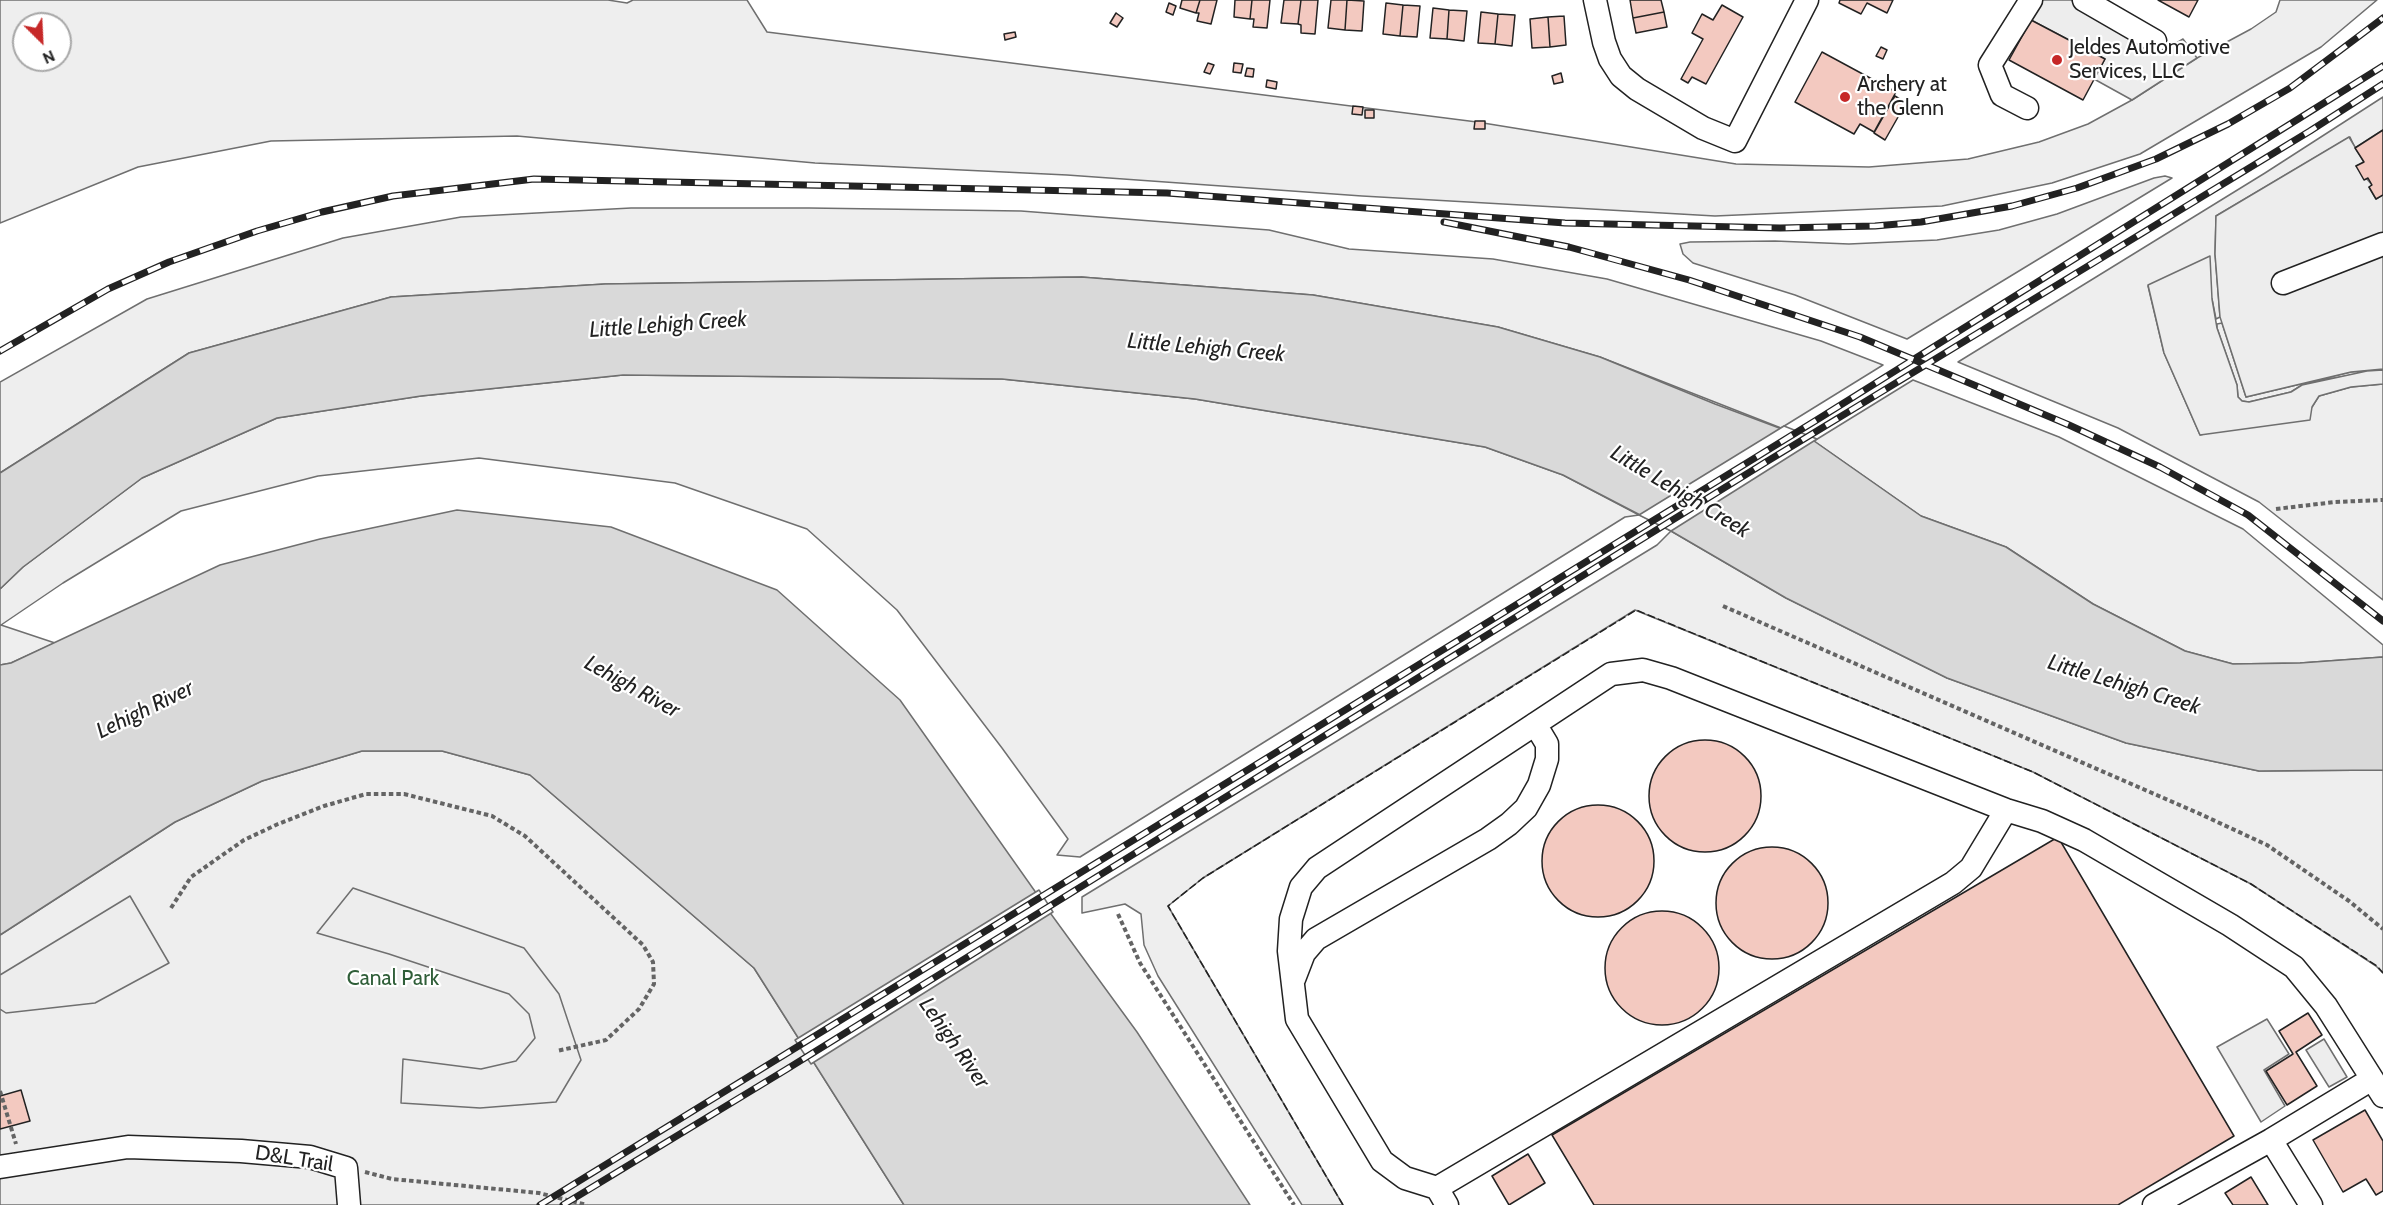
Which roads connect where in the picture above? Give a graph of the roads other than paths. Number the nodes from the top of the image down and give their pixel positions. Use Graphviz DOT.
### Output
graph roads {
  1 [pos="1595,0"];
  2 [pos="1807,0"];
  3 [pos="2031,0"];
  4 [pos="2084,0"];
  5 [pos="2155,41"];
  6 [pos="2026,108"];
  7 [pos="2383,244"];
  8 [pos="2283,283"];
  9 [pos="1535,724"];
  10 [pos="2006,810"];
  11 [pos="1292,983"];
  12 [pos="2377,1088"];
  13 [pos="2271,1140"];
  14 [pos="0,1167"];
  15 [pos="1442,1196"];
  16 [pos="349,1200"];
  17 [pos="2154,1205"];
  18 [pos="2312,1205"];
  1 -- 2 [label="street"];
  3 -- 6 [label="street"];
  4 -- 5 [label="street"];
  7 -- 8 [label="street"];
  9 -- 10 [label="street"];
  9 -- 11 [label="street"];
  9 -- 11 [label="street"];
  10 -- 12 [label="street"];
  10 -- 15 [label="street"];
  11 -- 15 [label="street"];
  12 -- 13 [label="street"];
  13 -- 17 [label="street"];
  13 -- 18 [label="street"];
  14 -- 16 [label="street, D&L Trail"];
}
